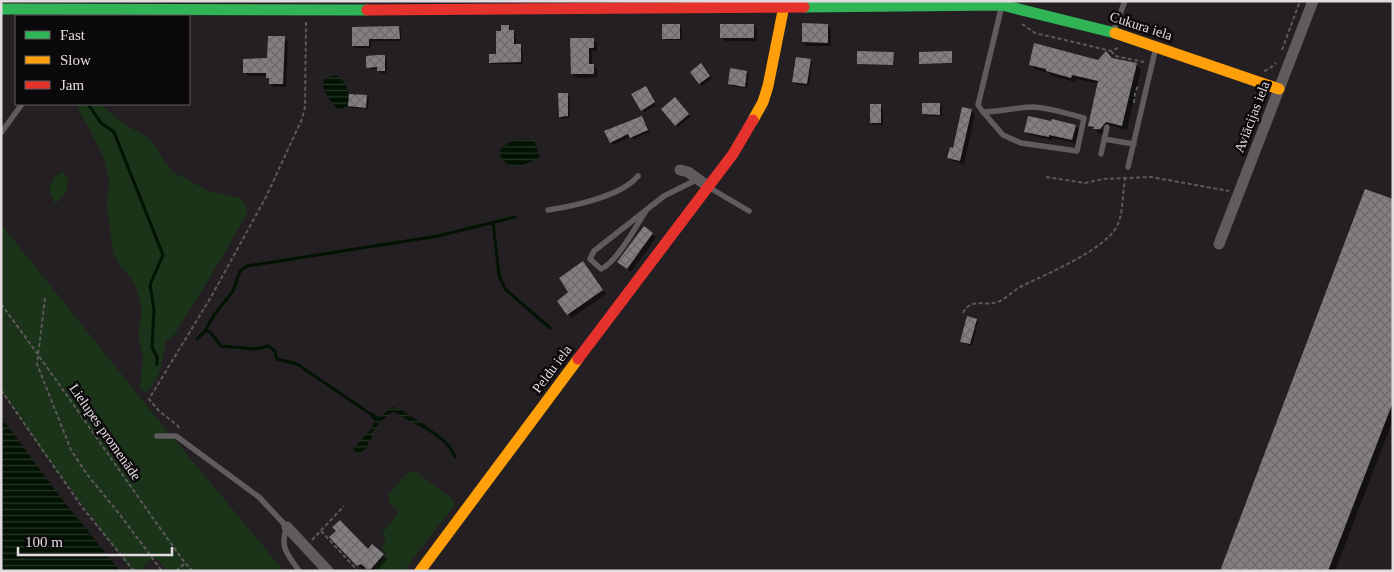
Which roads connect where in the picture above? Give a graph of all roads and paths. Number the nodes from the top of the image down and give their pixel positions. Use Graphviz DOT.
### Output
graph roads {
  1 [pos="1125,1"];
  2 [pos="1300,1"];
  3 [pos="1313,1"];
  4 [pos="784,4"];
  5 [pos="1002,5"];
  6 [pos="1,9"];
  7 [pos="57,9"];
  8 [pos="303,9"];
  9 [pos="1019,22"];
  10 [pos="1113,32"];
  11 [pos="1121,47"];
  12 [pos="1156,47"];
  13 [pos="1111,51"];
  14 [pos="1282,53"];
  15 [pos="1143,57"];
  16 [pos="1144,62"];
  17 [pos="1278,62"];
  18 [pos="1145,67"];
  19 [pos="1259,71"];
  20 [pos="1142,83"];
  21 [pos="1279,89"];
  22 [pos="21,105"];
  23 [pos="1135,105"];
  24 [pos="983,112"];
  25 [pos="1107,127"];
  26 [pos="1,133"];
  27 [pos="1104,139"];
  28 [pos="1134,144"];
  29 [pos="1101,154"];
  30 [pos="1128,167"];
  31 [pos="680,170"];
  32 [pos="638,176"];
  33 [pos="1046,177"];
  34 [pos="1126,178"];
  35 [pos="698,179"];
  36 [pos="709,187"];
  37 [pos="1239,193"];
  38 [pos="548,210"];
  39 [pos="646,210"];
  40 [pos="749,211"];
  41 [pos="1219,244"];
  42 [pos="45,298"];
  43 [pos="1,304"];
  44 [pos="963,313"];
  45 [pos="38,354"];
  46 [pos="1,390"];
  47 [pos="157,436"];
  48 [pos="176,436"];
  49 [pos="344,506"];
  50 [pos="287,527"];
  51 [pos="321,531"];
  52 [pos="312,540"];
  53 [pos="185,563"];
  54 [pos="357,570"];
  55 [pos="134,571"];
  56 [pos="162,571"];
  57 [pos="176,571"];
  58 [pos="193,571"];
  59 [pos="299,571"];
  60 [pos="328,571"];
  61 [pos="420,571"];
  1 -- 10 [label="lane"];
  2 -- 14 [label="path"];
  3 -- 21 [label="street, Aviācijas iela"];
  4 -- 5 [label="street, Cukura iela"];
  4 -- 8 [label="street, Cukura iela"];
  4 -- 36 [label="street, Peldu iela"];
  5 -- 10 [label="street, Cukura iela"];
  5 -- 24 [label="lane"];
  6 -- 7 [label="street, Cukura iela"];
  7 -- 8 [label="street, Cukura iela"];
  8 -- 48 [label="path"];
  9 -- 13 [label="path"];
  10 -- 12 [label="street, Cukura iela"];
  11 -- 13 [label="path"];
  12 -- 21 [label="street, Cukura iela"];
  12 -- 28 [label="lane"];
  13 -- 16 [label="path"];
  15 -- 16 [label="path"];
  16 -- 18 [label="path"];
  17 -- 19 [label="path"];
  20 -- 23 [label="path"];
  21 -- 37 [label="street, Aviācijas iela"];
  22 -- 26 [label="lane"];
  24 -- 24 [label="lane"];
  25 -- 27 [label="lane"];
  27 -- 28 [label="lane"];
  27 -- 29 [label="lane"];
  28 -- 30 [label="lane"];
  30 -- 34 [label="path"];
  31 -- 35 [label="street"];
  32 -- 38 [label="lane"];
  33 -- 34 [label="path"];
  34 -- 37 [label="path"];
  34 -- 44 [label="path"];
  35 -- 36 [label="street"];
  35 -- 39 [label="lane"];
  36 -- 40 [label="lane"];
  36 -- 61 [label="street, Peldu iela"];
  37 -- 41 [label="street, Aviācijas iela"];
  39 -- 39 [label="lane"];
  42 -- 45 [label="path"];
  43 -- 45 [label="path, Lielupes promenāde"];
  45 -- 53 [label="path, Lielupes promenāde"];
  45 -- 56 [label="path"];
  46 -- 55 [label="path"];
  47 -- 48 [label="lane"];
  48 -- 50 [label="lane"];
  49 -- 51 [label="path"];
  50 -- 59 [label="lane"];
  50 -- 60 [label="street"];
  51 -- 52 [label="path"];
  51 -- 54 [label="path"];
  53 -- 57 [label="path"];
  53 -- 58 [label="path, Lielupes promenāde"];
}
